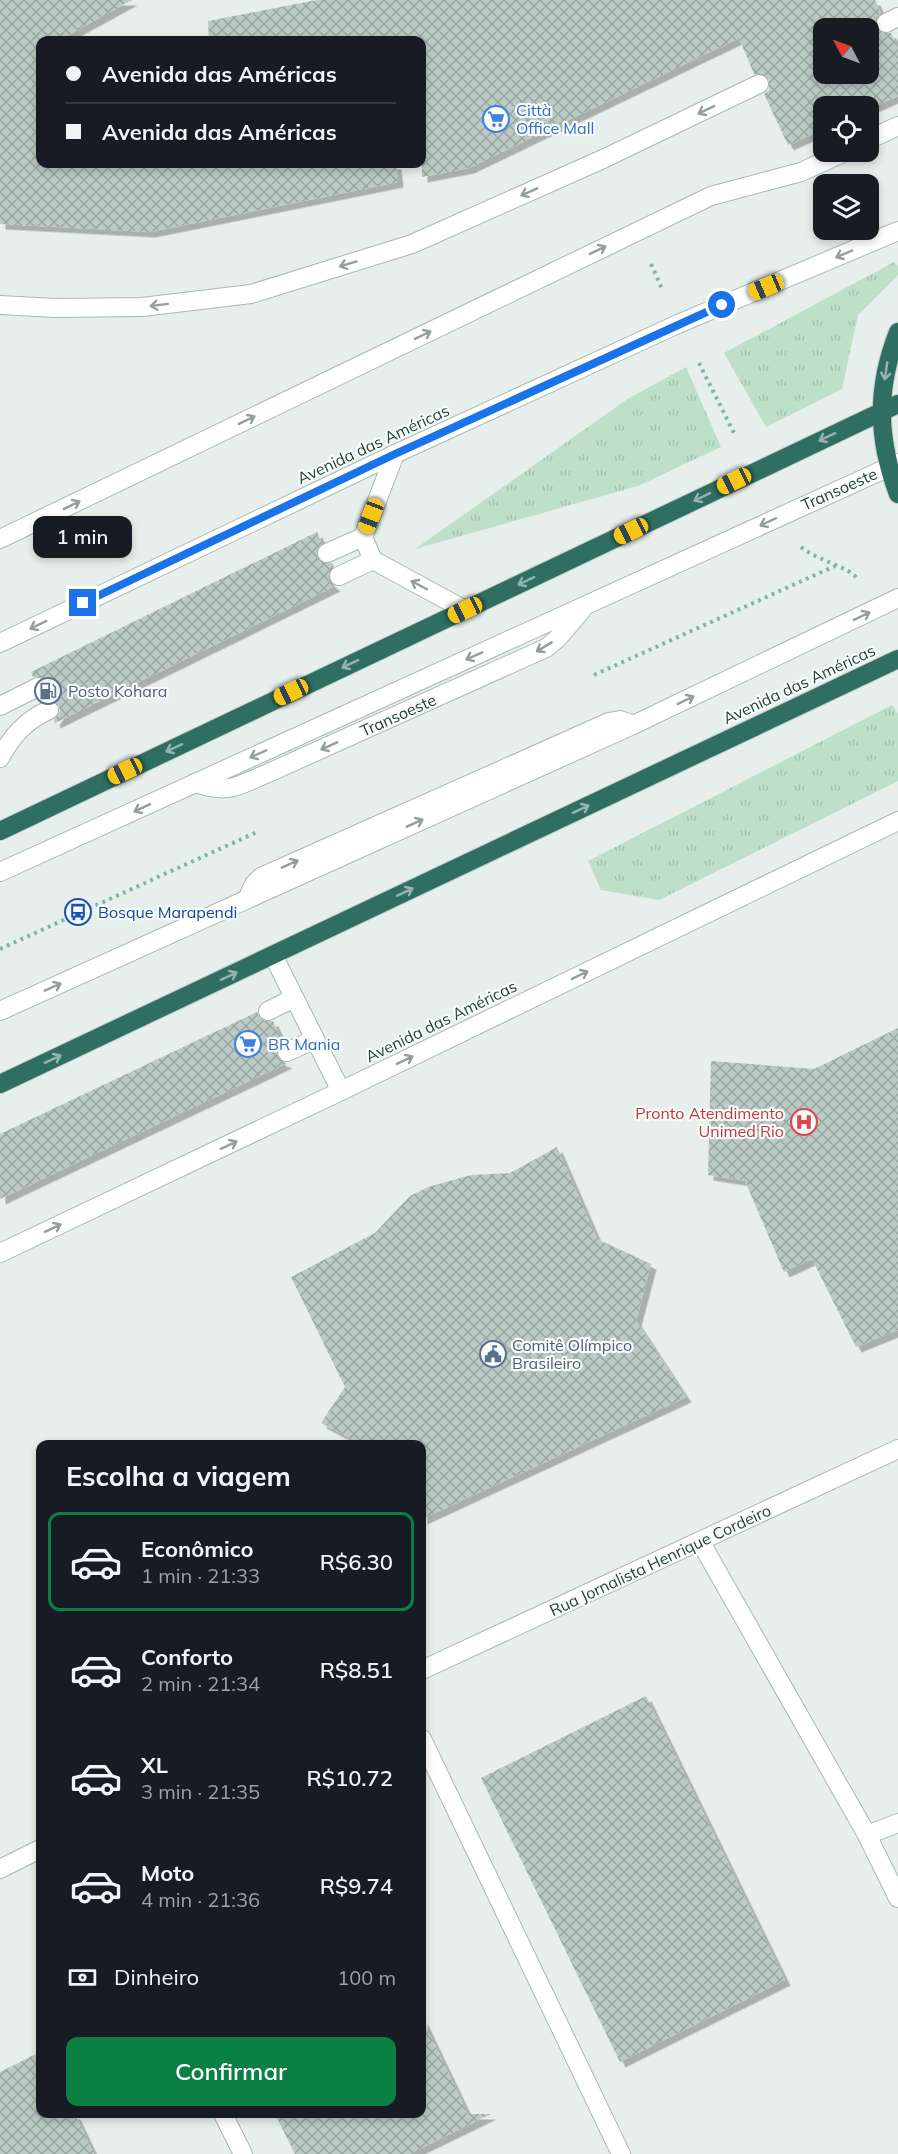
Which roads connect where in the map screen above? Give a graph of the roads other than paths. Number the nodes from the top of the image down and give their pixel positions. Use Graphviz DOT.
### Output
graph roads {
  1 [pos="759,84"];
  2 [pos="898,126"];
  3 [pos="879,135"];
  4 [pos="823,162"];
  5 [pos="898,231"];
  6 [pos="0,305"];
  7 [pos="898,332"];
  8 [pos="898,404"];
  9 [pos="880,412"];
  10 [pos="395,454"];
  11 [pos="893,465"];
  12 [pos="898,494"];
  13 [pos="363,537"];
  14 [pos="0,538"];
  15 [pos="327,553"];
  16 [pos="374,560"];
  17 [pos="339,576"];
  18 [pos="898,598"];
  19 [pos="465,610"];
  20 [pos="0,643"];
  21 [pos="898,659"];
  22 [pos="0,705"];
  23 [pos="0,758"];
  24 [pos="898,821"];
  25 [pos="0,831"];
  26 [pos="0,872"];
  27 [pos="273,955"];
  28 [pos="294,998"];
  29 [pos="0,1011"];
  30 [pos="268,1011"];
  31 [pos="315,1039"];
  32 [pos="287,1052"];
  33 [pos="0,1084"];
  34 [pos="341,1091"];
  35 [pos="0,1253"];
  36 [pos="898,1449"];
  37 [pos="700,1541"];
  38 [pos="426,1668"];
  39 [pos="426,1747"];
  40 [pos="898,1823"];
  41 [pos="867,1835"];
  42 [pos="36,1851"];
  43 [pos="0,1869"];
  44 [pos="898,1898"];
  45 [pos="226,2118"];
  46 [pos="243,2154"];
  47 [pos="621,2154"];
  1 -- 6 [label="main road, one-way"];
  2 -- 3 [label="main road"];
  14 -- 4 [label="main road, one-way"];
  5 -- 10 [label="main road, Avenida das Américas, one-way"];
  7 -- 9 [label="highway, one-way"];
  8 -- 9 [label="highway"];
  9 -- 11 [label="highway"];
  9 -- 19 [label="highway, one-way"];
  10 -- 13 [label="main road"];
  10 -- 20 [label="main road, Avenida das Américas, one-way"];
  11 -- 12 [label="highway"];
  11 -- 26 [label="main road, Transoeste, one-way"];
  13 -- 15 [label="main road"];
  13 -- 16 [label="main road"];
  16 -- 17 [label="main road"];
  19 -- 16 [label="main road, one-way"];
  29 -- 18 [label="main road, one-way"];
  19 -- 25 [label="highway, one-way"];
  27 -- 21 [label="highway, Avenida das Américas, one-way"];
  22 -- 23 [label="main road"];
  34 -- 24 [label="main road, Avenida das Américas, one-way"];
  27 -- 28 [label="main road"];
  33 -- 27 [label="highway, Avenida das Américas, one-way"];
  28 -- 30 [label="main road"];
  28 -- 31 [label="main road"];
  31 -- 32 [label="main road"];
  31 -- 34 [label="main road"];
  35 -- 34 [label="main road, Avenida das Américas, one-way"];
  36 -- 37 [label="main road, Rua Jornalista Henrique Cordeiro"];
  37 -- 38 [label="main road, Rua Jornalista Henrique Cordeiro"];
  37 -- 41 [label="main road"];
  39 -- 47 [label="main road"];
  40 -- 41 [label="main road"];
  41 -- 44 [label="main road"];
  42 -- 43 [label="main road"];
  45 -- 46 [label="main road"];
}
